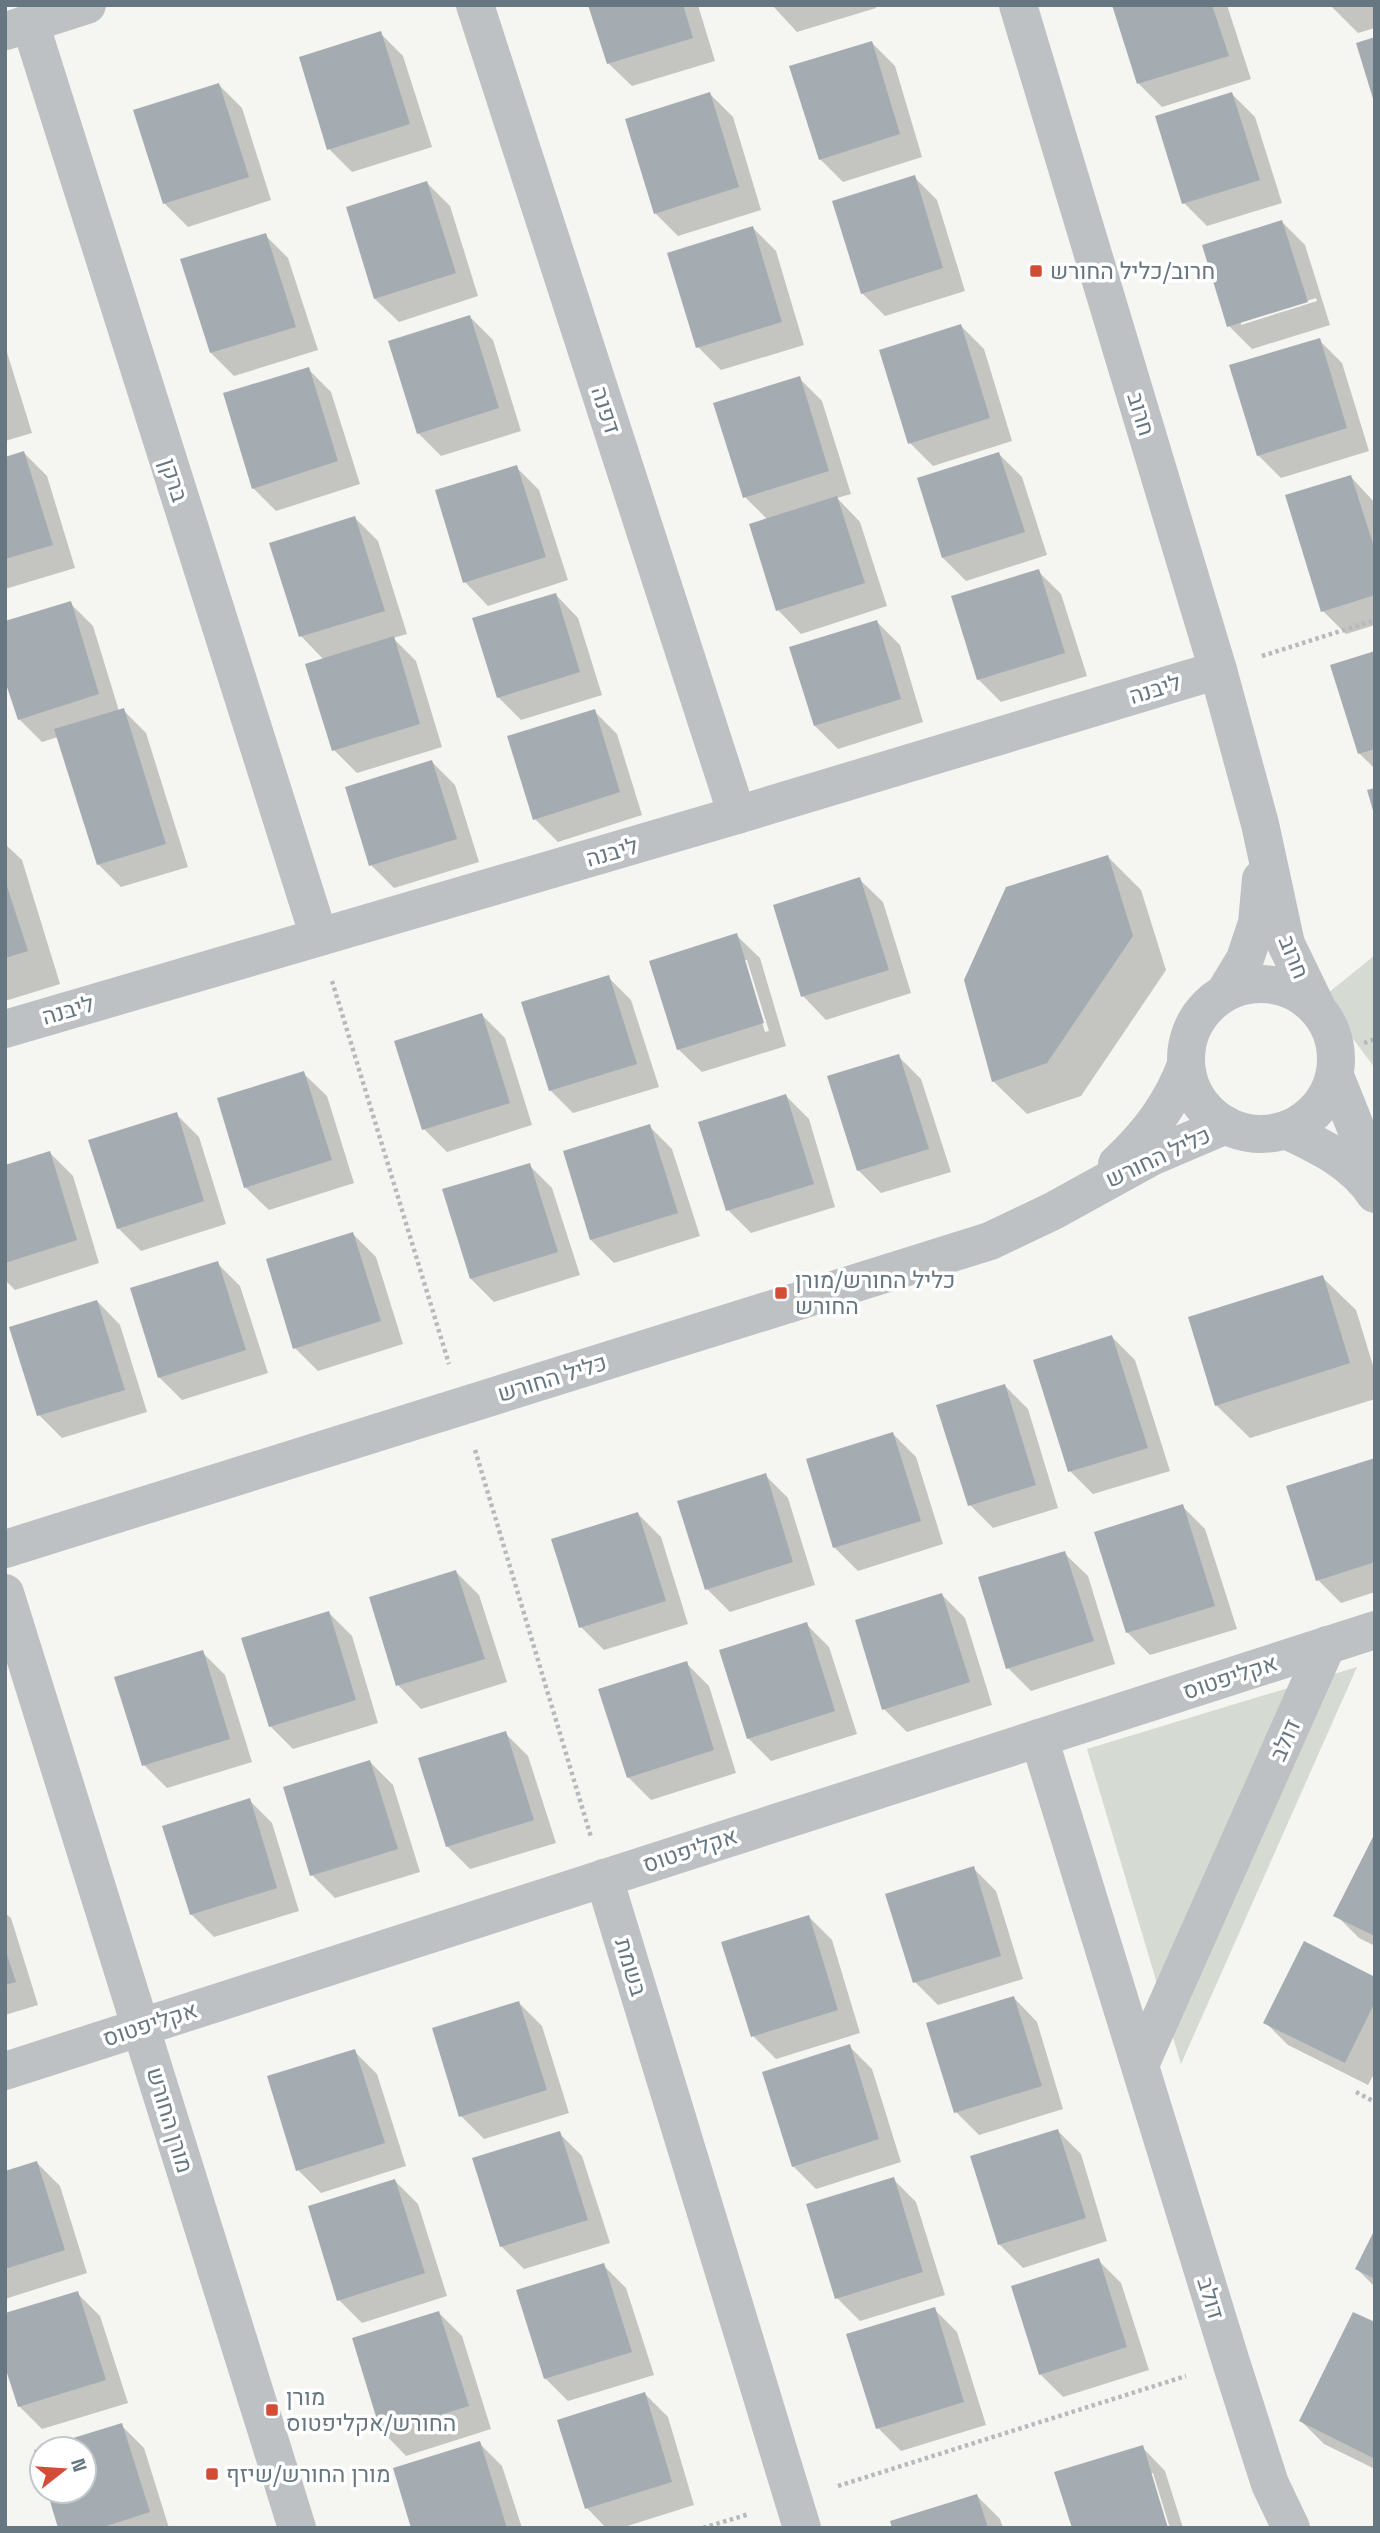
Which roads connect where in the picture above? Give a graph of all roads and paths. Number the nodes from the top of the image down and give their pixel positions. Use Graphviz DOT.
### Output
graph roads {
  1 [pos="87,5"];
  2 [pos="475,5"];
  3 [pos="1018,5"];
  4 [pos="18,27"];
  5 [pos="1375,620"];
  6 [pos="1218,670"];
  7 [pos="737,816"];
  8 [pos="1259,824"];
  9 [pos="319,937"];
  10 [pos="1225,992"];
  11 [pos="1316,1006"];
  12 [pos="5,1029"];
  13 [pos="1186,1065"];
  14 [pos="1335,1076"];
  15 [pos="1226,1125"];
  16 [pos="1286,1130"];
  17 [pos="1375,1176"];
  18 [pos="1090,1189"];
  19 [pos="1375,1194"];
  20 [pos="461,1406"];
  21 [pos="5,1549"];
  22 [pos="5,1593"];
  23 [pos="1375,1630"];
  24 [pos="1327,1645"];
  25 [pos="1039,1738"];
  26 [pos="604,1878"];
  27 [pos="141,2027"];
  28 [pos="1140,2065"];
  29 [pos="5,2071"];
  30 [pos="1356,2092"];
  31 [pos="1375,2102"];
  32 [pos="1231,2362"];
  33 [pos="797,2514"];
  34 [pos="297,2528"];
  35 [pos="703,2528"];
  36 [pos="1291,2528"];
  1 -- 4 [label="street"];
  2 -- 7 [label="street, דפנה"];
  3 -- 6 [label="street, חרוב"];
  4 -- 9 [label="street, ברקן"];
  5 -- 6 [label="path"];
  6 -- 7 [label="street, ליבנה"];
  6 -- 8 [label="street, חרוב"];
  7 -- 9 [label="street, ליבנה"];
  8 -- 10 [label="street, חרוב"];
  8 -- 11 [label="street, חרוב"];
  9 -- 12 [label="street, ליבנה"];
  9 -- 20 [label="path"];
  10 -- 11 [label="street"];
  10 -- 13 [label="street"];
  11 -- 14 [label="street"];
  13 -- 15 [label="street"];
  13 -- 18 [label="street, כליל החורש"];
  14 -- 16 [label="street"];
  14 -- 17 [label="street"];
  15 -- 16 [label="street"];
  15 -- 18 [label="street, כליל החורש"];
  16 -- 19 [label="street"];
  18 -- 20 [label="street, כליל החורש"];
  20 -- 21 [label="street, כליל החורש"];
  20 -- 26 [label="path"];
  22 -- 27 [label="street, מורן החורש"];
  23 -- 24 [label="street, אקליפטוס"];
  24 -- 25 [label="street, אקליפטוס"];
  24 -- 28 [label="street, דולב"];
  25 -- 26 [label="street, אקליפטוס"];
  25 -- 28 [label="street, דולב"];
  26 -- 27 [label="street, אקליפטוס"];
  26 -- 33 [label="street, בשמת"];
  27 -- 29 [label="street, אקליפטוס"];
  27 -- 34 [label="street, מורן החורש"];
  28 -- 32 [label="street, דולב"];
  30 -- 31 [label="path"];
  32 -- 33 [label="path"];
  32 -- 36 [label="street, דולב"];
  33 -- 35 [label="path"];
}
